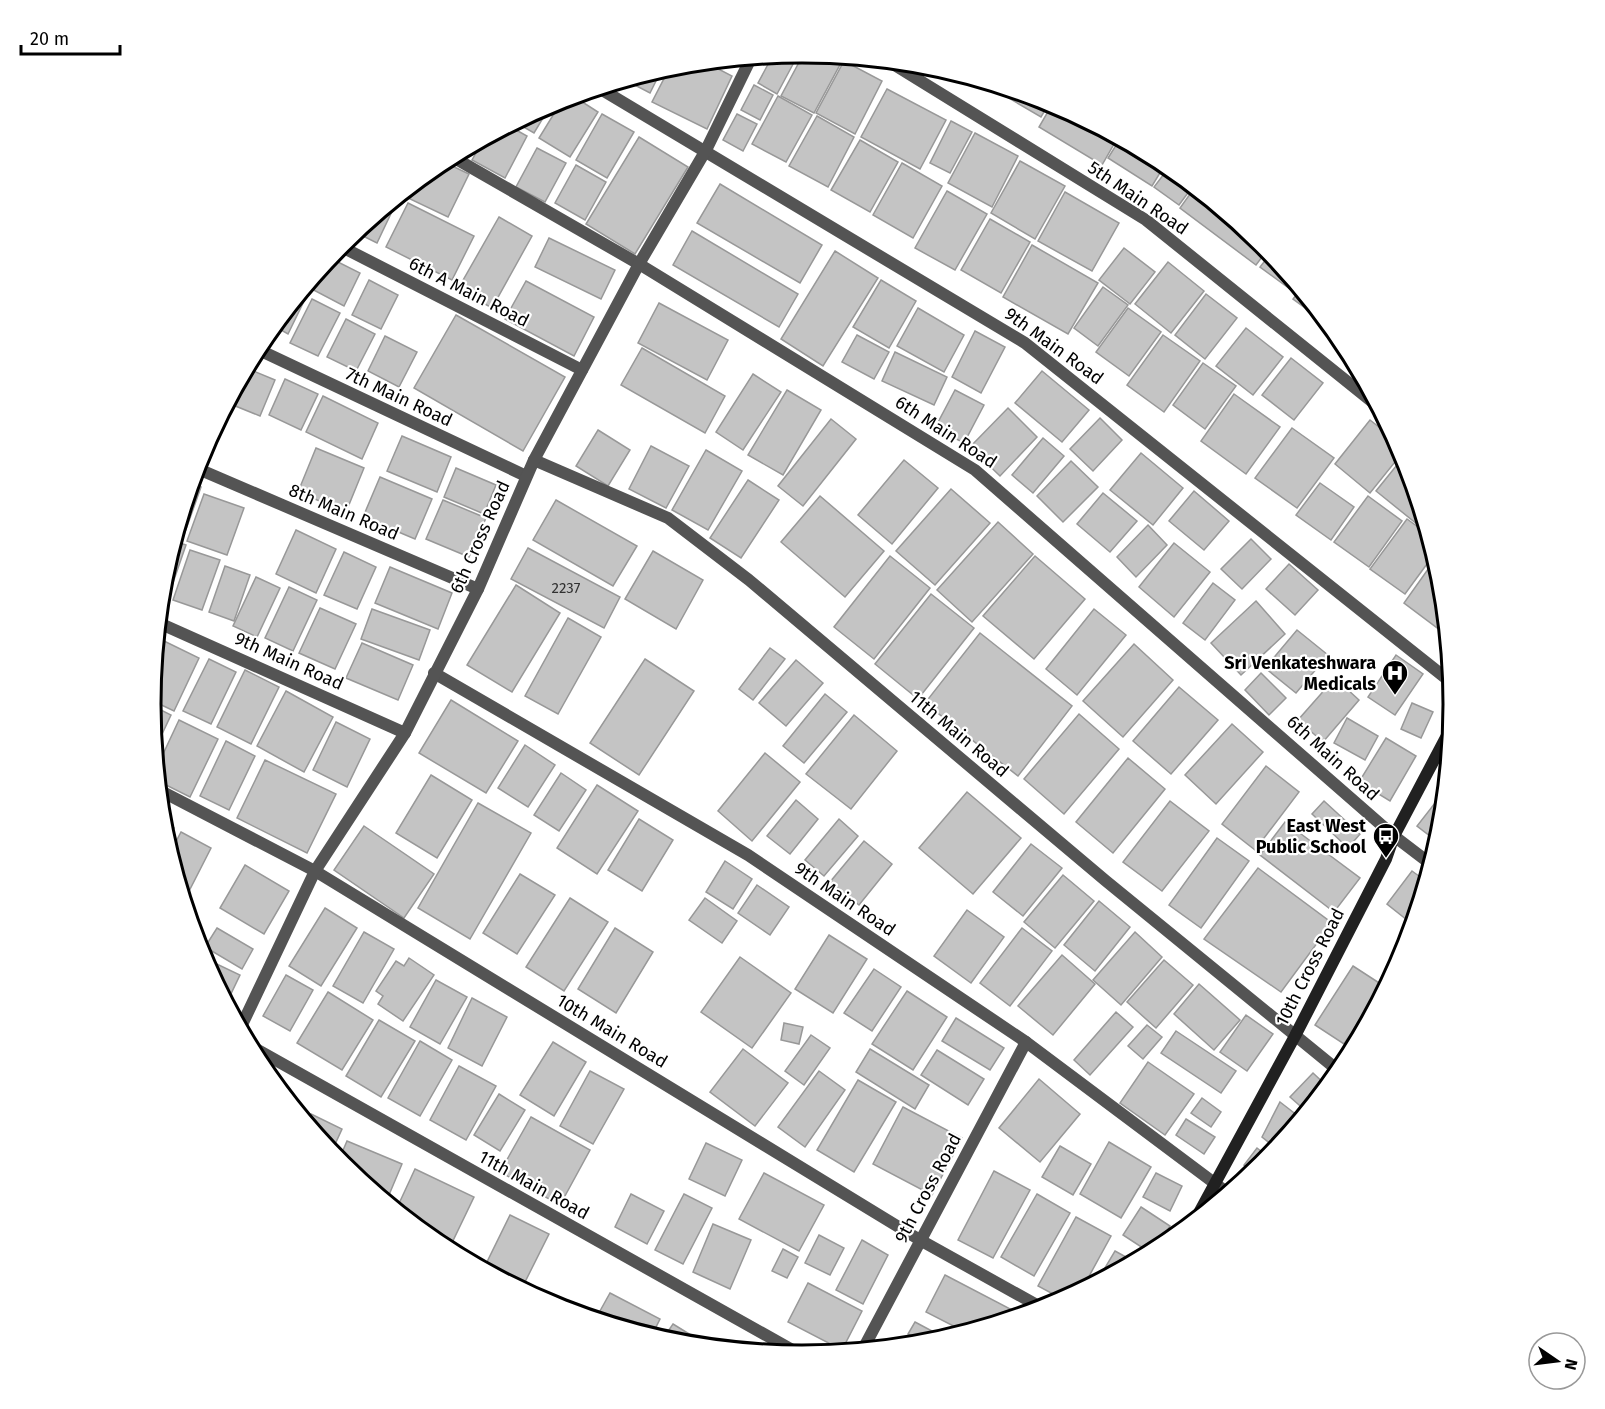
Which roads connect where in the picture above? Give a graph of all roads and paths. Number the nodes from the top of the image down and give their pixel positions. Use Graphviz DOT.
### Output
graph roads {
  1 [pos="747,65"];
  2 [pos="904,71"];
  3 [pos="608,93"];
  4 [pos="706,150"];
  5 [pos="461,162"];
  6 [pos="349,251"];
  7 [pos="639,264"];
  8 [pos="266,353"];
  9 [pos="582,370"];
  10 [pos="1364,395"];
  11 [pos="534,460"];
  12 [pos="205,472"];
  13 [pos="526,477"];
  14 [pos="478,589"];
  15 [pos="166,626"];
  16 [pos="434,673"];
  17 [pos="1443,676"];
  18 [pos="405,733"];
  19 [pos="1443,743"];
  20 [pos="167,794"];
  21 [pos="1394,836"];
  22 [pos="1425,859"];
  23 [pos="315,871"];
  24 [pos="244,1020"];
  25 [pos="1295,1036"];
  26 [pos="1026,1042"];
  27 [pos="265,1054"];
  28 [pos="1332,1066"];
  29 [pos="1216,1185"];
  30 [pos="1222,1189"];
  31 [pos="1205,1203"];
  32 [pos="921,1240"];
  33 [pos="1033,1303"];
  34 [pos="866,1343"];
  35 [pos="784,1346"];
  1 -- 4 [label="street, 6th Cross Road"];
  2 -- 10 [label="street, 5th Main Road"];
  3 -- 4 [label="street, 9th Main Road"];
  4 -- 7 [label="street, 6th Cross Road"];
  4 -- 17 [label="street, 9th Main Road"];
  5 -- 7 [label="street, 6th Main Road"];
  6 -- 9 [label="street, 6th A Main Road"];
  7 -- 9 [label="street, 6th Cross Road"];
  7 -- 21 [label="street, 6th Main Road"];
  8 -- 13 [label="street, 7th Main Road"];
  9 -- 11 [label="street, 6th Cross Road"];
  11 -- 13 [label="street, 6th Cross Road"];
  11 -- 25 [label="street, 11th Main Road"];
  12 -- 14 [label="street, 8th Main Road"];
  13 -- 14 [label="street, 6th Cross Road"];
  14 -- 16 [label="street, 6th Cross Road"];
  15 -- 18 [label="street, 9th Main Road"];
  16 -- 18 [label="street, 6th Cross Road"];
  16 -- 26 [label="street, 9th Main Road"];
  18 -- 23 [label="street, 6th Cross Road"];
  19 -- 21 [label="street, 10th Cross Road"];
  20 -- 23 [label="street, 10th Main Road"];
  21 -- 22 [label="street"];
  21 -- 25 [label="street, 10th Cross Road"];
  23 -- 24 [label="street, 6th Cross Road"];
  23 -- 32 [label="street, 10th Main Road"];
  25 -- 28 [label="street, 11th Main Road"];
  25 -- 29 [label="street, 10th Cross Road"];
  26 -- 29 [label="street, 9th Main Road"];
  26 -- 32 [label="street, 9th Cross Road"];
  27 -- 35 [label="street, 11th Main Road"];
  29 -- 30 [label="street, 9th Main Road"];
  29 -- 31 [label="street, 10th Cross Road"];
  32 -- 33 [label="street, 10th Main Road"];
  32 -- 34 [label="street, 9th Cross Road"];
}
